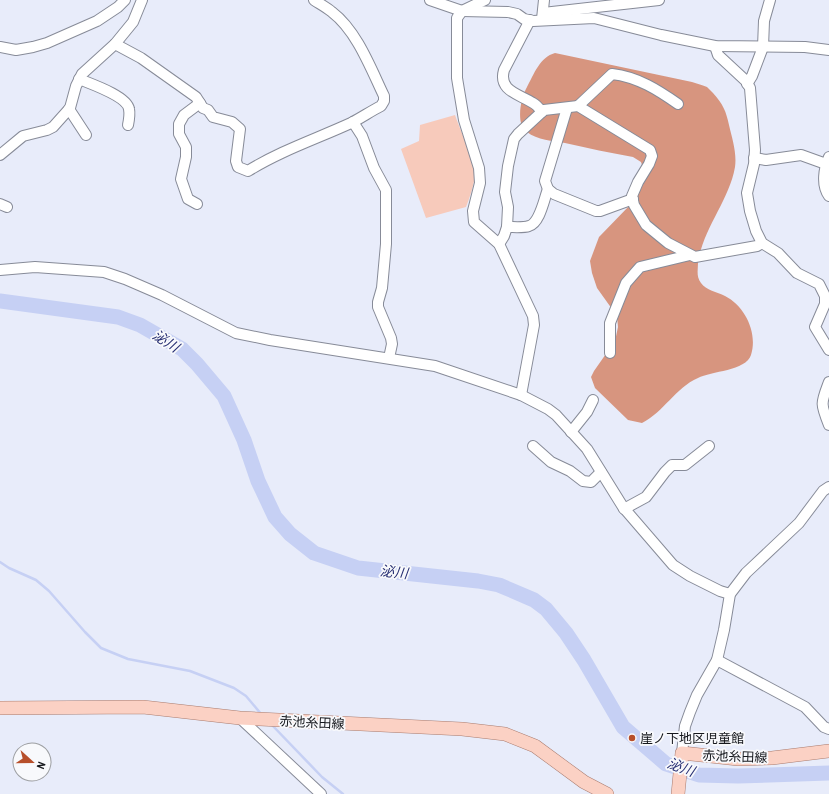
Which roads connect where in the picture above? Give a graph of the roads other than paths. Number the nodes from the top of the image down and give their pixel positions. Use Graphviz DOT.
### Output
graph roads {
  1 [pos="125,0"];
  2 [pos="142,0"];
  3 [pos="314,0"];
  4 [pos="430,0"];
  5 [pos="485,0"];
  6 [pos="544,0"];
  7 [pos="660,0"];
  8 [pos="770,0"];
  9 [pos="604,3"];
  10 [pos="462,11"];
  11 [pos="542,17"];
  12 [pos="530,20"];
  13 [pos="115,44"];
  14 [pos="715,46"];
  15 [pos="0,47"];
  16 [pos="763,47"];
  17 [pos="829,50"];
  18 [pos="79,79"];
  19 [pos="747,84"];
  20 [pos="200,103"];
  21 [pos="678,104"];
  22 [pos="578,106"];
  23 [pos="567,108"];
  24 [pos="69,110"];
  25 [pos="542,112"];
  26 [pos="353,122"];
  27 [pos="128,125"];
  28 [pos="86,135"];
  29 [pos="0,154"];
  30 [pos="754,158"];
  31 [pos="828,160"];
  32 [pos="548,189"];
  33 [pos="829,196"];
  34 [pos="633,199"];
  35 [pos="197,204"];
  36 [pos="507,227"];
  37 [pos="762,243"];
  38 [pos="499,244"];
  39 [pos="690,255"];
  40 [pos="0,270"];
  41 [pos="829,350"];
  42 [pos="610,353"];
  43 [pos="389,358"];
  44 [pos="829,382"];
  45 [pos="521,395"];
  46 [pos="592,400"];
  47 [pos="829,425"];
  48 [pos="571,432"];
  49 [pos="533,446"];
  50 [pos="709,446"];
  51 [pos="602,472"];
  52 [pos="829,487"];
  53 [pos="624,509"];
  54 [pos="730,594"];
  55 [pos="717,660"];
  56 [pos="0,708"];
  57 [pos="240,718"];
  58 [pos="829,729"];
  59 [pos="829,751"];
  60 [pos="682,756"];
  61 [pos="679,791"];
  62 [pos="320,794"];
  63 [pos="607,794"];
  1 -- 15 [label="street"];
  2 -- 13 [label="street"];
  3 -- 26 [label="street"];
  4 -- 10 [label="street"];
  5 -- 10 [label="street"];
  6 -- 11 [label="street"];
  7 -- 9 [label="street"];
  8 -- 16 [label="street"];
  9 -- 11 [label="street"];
  10 -- 12 [label="street"];
  10 -- 38 [label="street"];
  11 -- 12 [label="street"];
  11 -- 14 [label="street"];
  12 -- 25 [label="street"];
  13 -- 18 [label="street"];
  13 -- 20 [label="street"];
  14 -- 16 [label="street"];
  14 -- 19 [label="street"];
  16 -- 17 [label="street"];
  16 -- 19 [label="street"];
  18 -- 24 [label="street"];
  18 -- 27 [label="street"];
  19 -- 30 [label="street"];
  20 -- 26 [label="street"];
  20 -- 35 [label="street"];
  21 -- 22 [label="street"];
  22 -- 23 [label="street"];
  22 -- 34 [label="street"];
  23 -- 25 [label="street"];
  23 -- 32 [label="street"];
  24 -- 28 [label="street"];
  24 -- 29 [label="street"];
  25 -- 36 [label="street"];
  26 -- 43 [label="street"];
  30 -- 31 [label="street"];
  30 -- 37 [label="street"];
  31 -- 33 [label="street"];
  32 -- 34 [label="street"];
  32 -- 36 [label="street"];
  34 -- 39 [label="street"];
  36 -- 38 [label="street"];
  37 -- 39 [label="street"];
  37 -- 41 [label="street"];
  38 -- 45 [label="street"];
  39 -- 42 [label="street"];
  40 -- 43 [label="street"];
  43 -- 45 [label="street"];
  44 -- 47 [label="street"];
  45 -- 48 [label="street"];
  46 -- 48 [label="street"];
  48 -- 51 [label="street"];
  49 -- 51 [label="street"];
  50 -- 53 [label="street"];
  51 -- 53 [label="street"];
  52 -- 54 [label="street"];
  53 -- 54 [label="street"];
  54 -- 55 [label="street"];
  55 -- 58 [label="street"];
  55 -- 60 [label="street"];
  56 -- 57 [label="main road, 赤池糸田線"];
  57 -- 62 [label="street"];
  57 -- 63 [label="main road, 赤池糸田線"];
  59 -- 60 [label="main road, 赤池糸田線"];
  60 -- 61 [label="main road"];
}
